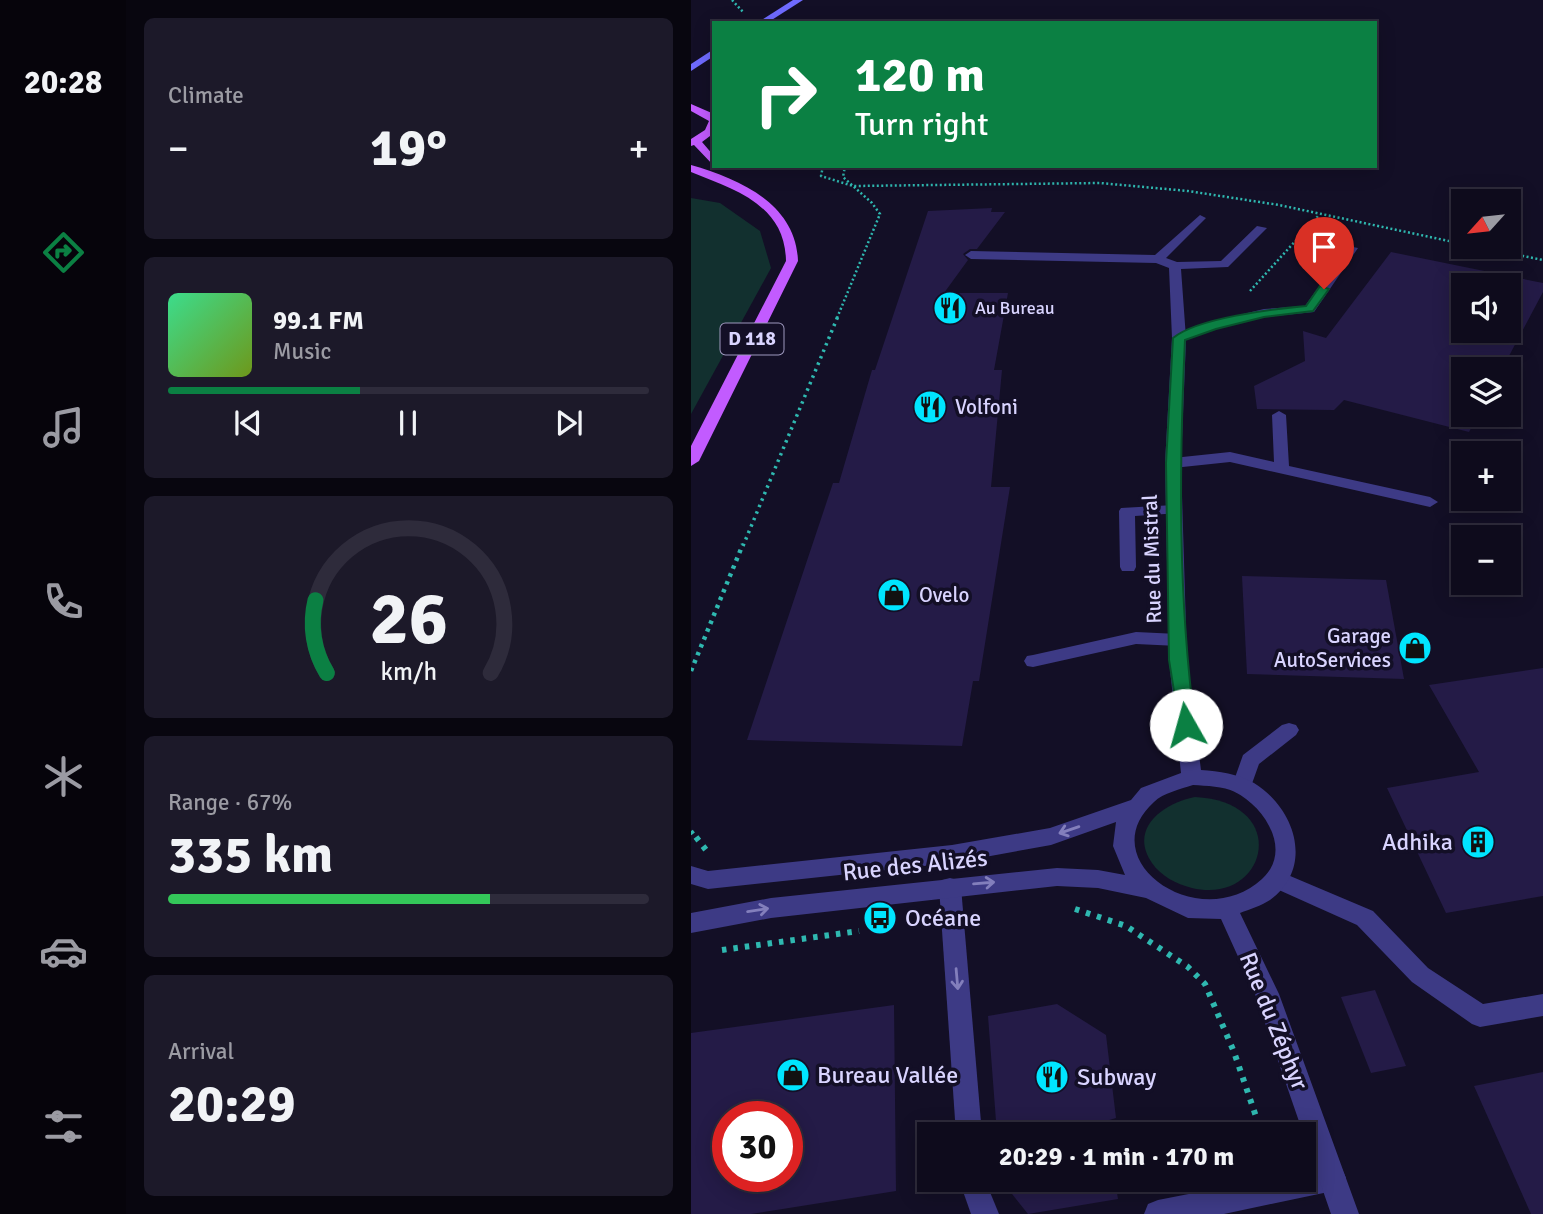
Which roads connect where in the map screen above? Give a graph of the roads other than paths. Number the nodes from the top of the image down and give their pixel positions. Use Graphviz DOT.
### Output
graph roads {
  1 [pos="799,0"];
  2 [pos="764,21"];
  3 [pos="712,53"];
  4 [pos="695,65"];
  5 [pos="691,76"];
  6 [pos="691,107"];
  7 [pos="712,118"];
  8 [pos="712,128"];
  9 [pos="694,142"];
  10 [pos="712,160"];
  11 [pos="691,168"];
  12 [pos="720,168"];
  13 [pos="741,189"];
  14 [pos="1200,218"];
  15 [pos="1261,228"];
  16 [pos="1353,248"];
  17 [pos="971,255"];
  18 [pos="1158,259"];
  19 [pos="1175,266"];
  20 [pos="1179,338"];
  21 [pos="1279,415"];
  22 [pos="691,461"];
  23 [pos="1173,463"];
  24 [pos="1282,469"];
  25 [pos="1431,502"];
  26 [pos="1174,510"];
  27 [pos="1128,567"];
  28 [pos="1177,640"];
  29 [pos="1033,661"];
  30 [pos="1289,730"];
  31 [pos="1192,777"];
  32 [pos="1242,786"];
  33 [pos="1134,807"];
  34 [pos="691,875"];
  35 [pos="1276,879"];
  36 [pos="950,887"];
  37 [pos="1147,889"];
  38 [pos="1227,909"];
  39 [pos="691,923"];
  40 [pos="1543,1005"];
  41 [pos="968,1122"];
  42 [pos="1333,1178"];
  43 [pos="975,1192"];
  44 [pos="984,1214"];
  45 [pos="1158,1214"];
  46 [pos="1345,1214"];
  1 -- 2 [label="main road"];
  3 -- 4 [label="main road"];
  4 -- 5 [label="main road"];
  6 -- 7 [label="main road"];
  8 -- 9 [label="main road"];
  9 -- 10 [label="main road, D 118"];
  11 -- 13 [label="main road, D 118"];
  12 -- 13 [label="main road, D 118"];
  13 -- 22 [label="main road, D 118"];
  14 -- 18 [label="street"];
  15 -- 19 [label="street"];
  16 -- 20 [label="street"];
  17 -- 18 [label="street"];
  18 -- 19 [label="street"];
  19 -- 20 [label="street, Rue du Mistral"];
  20 -- 23 [label="street, Rue du Mistral"];
  21 -- 24 [label="street"];
  23 -- 24 [label="street"];
  23 -- 26 [label="street, Rue du Mistral"];
  24 -- 25 [label="street"];
  26 -- 27 [label="street"];
  26 -- 28 [label="street, Rue du Mistral"];
  28 -- 29 [label="street"];
  28 -- 31 [label="street, Rue du Mistral"];
  30 -- 32 [label="street"];
  31 -- 32 [label="street"];
  31 -- 33 [label="street"];
  32 -- 35 [label="street"];
  33 -- 34 [label="street, Rue des Alizés, one-way"];
  33 -- 37 [label="street"];
  35 -- 38 [label="street"];
  35 -- 40 [label="street"];
  36 -- 37 [label="street, Rue des Alizés, one-way"];
  39 -- 36 [label="street, Rue des Alizés, one-way"];
  36 -- 41 [label="street, one-way"];
  37 -- 38 [label="street"];
  38 -- 42 [label="street, Rue du Zéphyr"];
  42 -- 45 [label="street"];
  42 -- 46 [label="street, Rue du Zéphyr"];
  43 -- 44 [label="street"];
}
